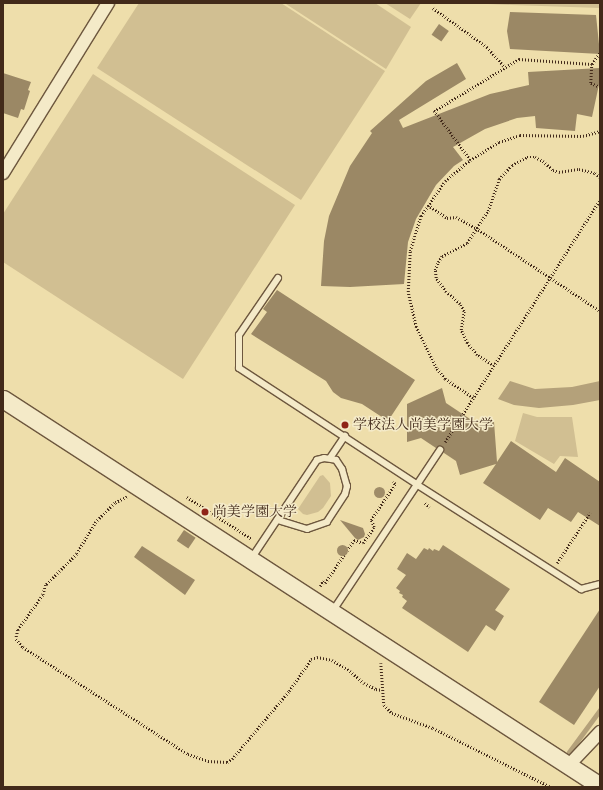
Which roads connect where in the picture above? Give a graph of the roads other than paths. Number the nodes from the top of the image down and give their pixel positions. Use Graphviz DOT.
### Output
graph roads {
  1 [pos="108,3"];
  2 [pos="3,173"];
  3 [pos="278,278"];
  4 [pos="3,399"];
  5 [pos="345,436"];
  6 [pos="440,450"];
  7 [pos="330,458"];
  8 [pos="416,484"];
  9 [pos="277,520"];
  10 [pos="250,560"];
  11 [pos="600,584"];
  12 [pos="332,614"];
  13 [pos="600,732"];
  14 [pos="568,766"];
  15 [pos="600,786"];
  1 -- 2 [label="street"];
  3 -- 5 [label="lane"];
  4 -- 10 [label="street"];
  5 -- 7 [label="lane"];
  5 -- 8 [label="lane"];
  6 -- 8 [label="lane"];
  7 -- 9 [label="lane"];
  7 -- 9 [label="lane"];
  8 -- 11 [label="lane"];
  8 -- 12 [label="lane"];
  9 -- 10 [label="lane"];
  10 -- 12 [label="street"];
  12 -- 14 [label="street"];
  13 -- 14 [label="street"];
  14 -- 15 [label="street"];
}
